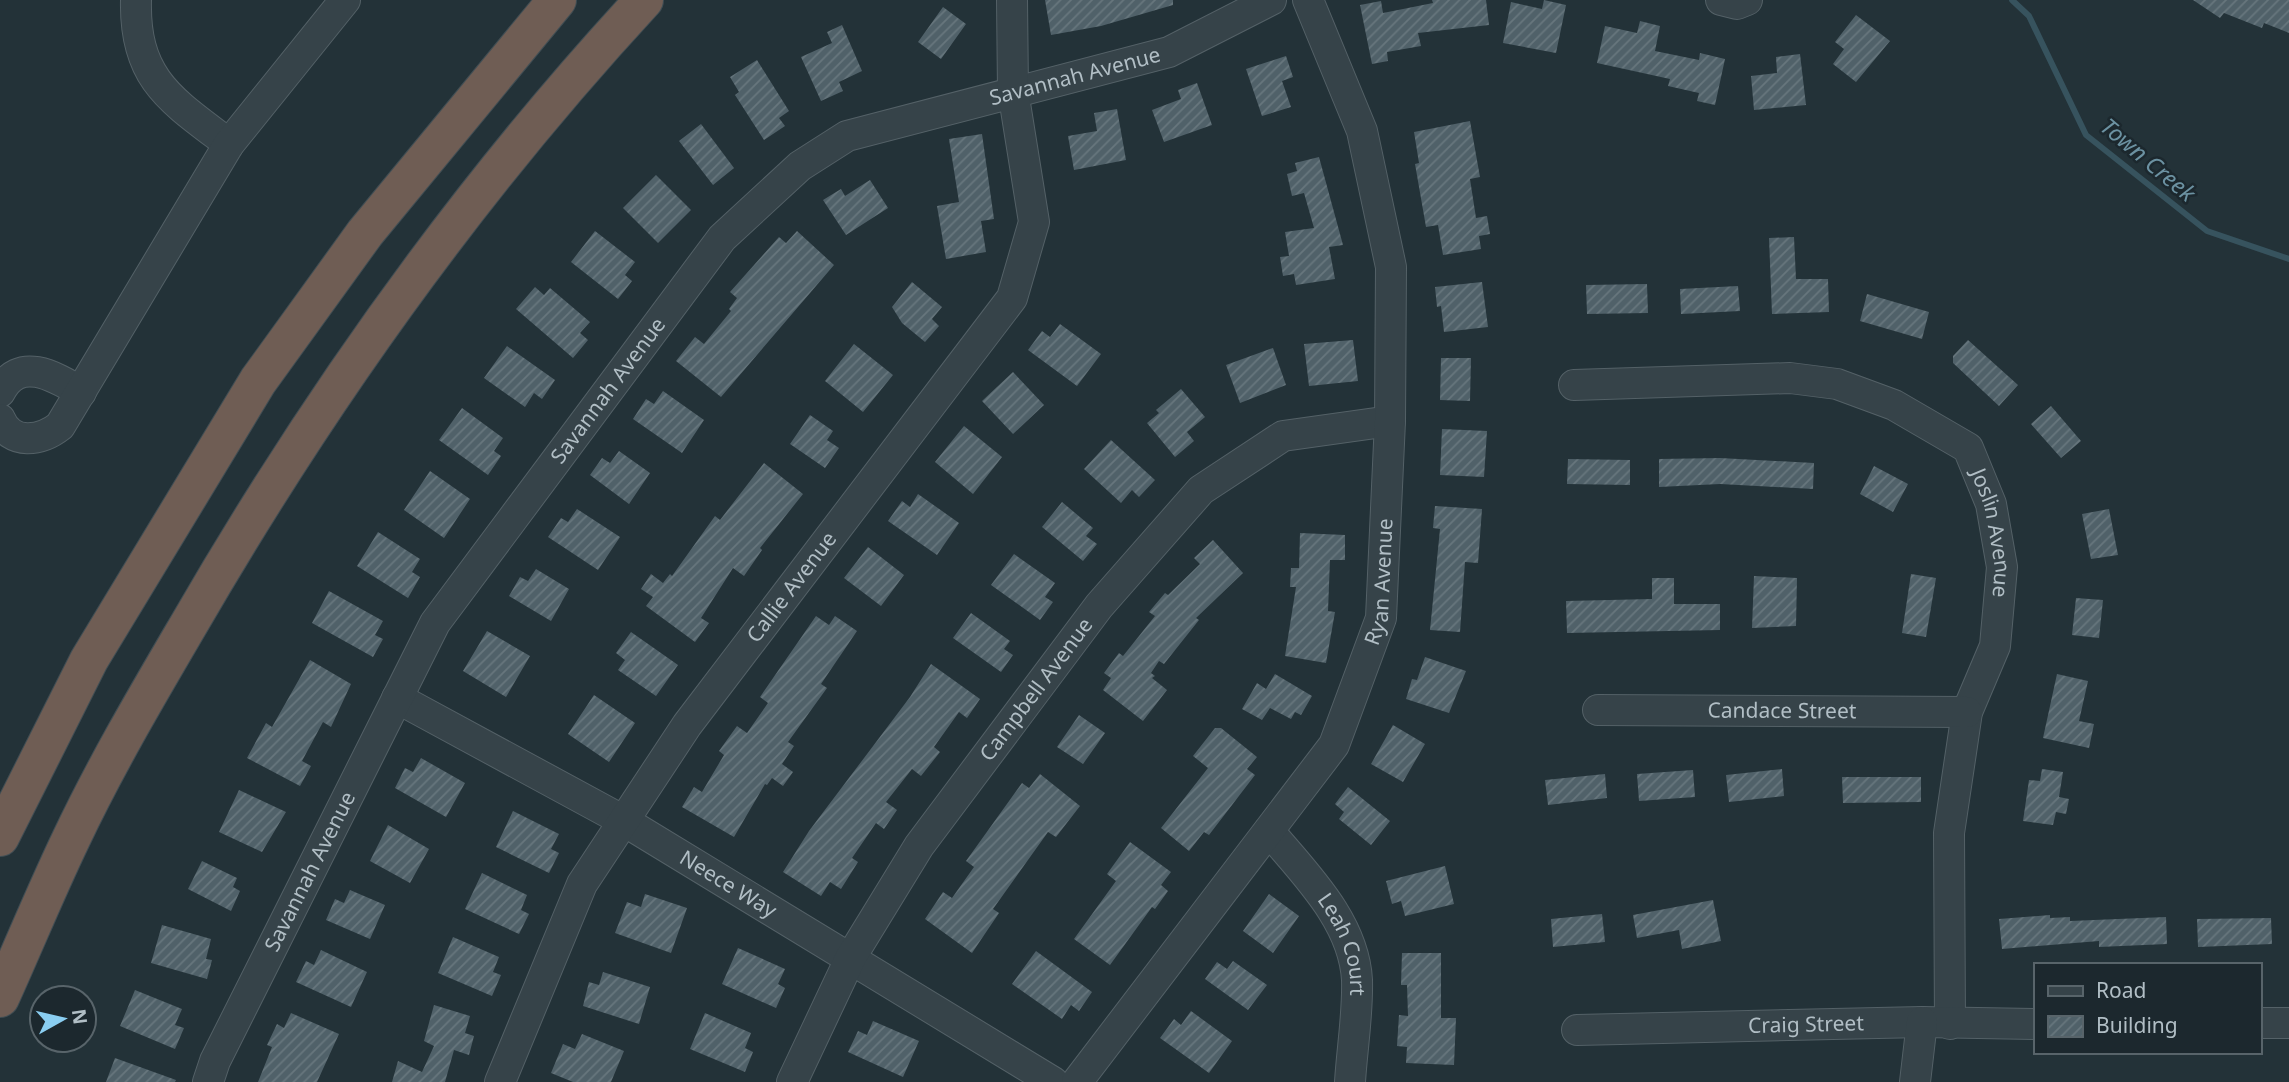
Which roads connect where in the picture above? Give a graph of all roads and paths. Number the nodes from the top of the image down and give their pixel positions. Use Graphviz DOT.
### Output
graph roads {
  1 [pos="135,0"];
  2 [pos="345,0"];
  3 [pos="556,0"];
  4 [pos="644,0"];
  5 [pos="1012,0"];
  6 [pos="1271,0"];
  7 [pos="1308,0"];
  8 [pos="1721,0"];
  9 [pos="1747,0"];
  10 [pos="1013,91"];
  11 [pos="229,144"];
  12 [pos="1574,385"];
  13 [pos="0,392"];
  14 [pos="81,392"];
  15 [pos="0,419"];
  16 [pos="1390,421"];
  17 [pos="397,698"];
  18 [pos="1598,710"];
  19 [pos="1967,712"];
  20 [pos="624,821"];
  21 [pos="1269,831"];
  22 [pos="0,837"];
  23 [pos="851,957"];
  24 [pos="0,998"];
  25 [pos="1936,1023"];
  26 [pos="2261,1023"];
  27 [pos="2289,1023"];
  28 [pos="2034,1024"];
  29 [pos="1577,1030"];
  30 [pos="208,1082"];
  31 [pos="500,1082"];
  32 [pos="792,1082"];
  33 [pos="1053,1082"];
  34 [pos="1077,1082"];
  35 [pos="1350,1082"];
  36 [pos="1915,1082"];
  1 -- 11 [label="street"];
  2 -- 11 [label="street"];
  3 -- 22 [label="highway"];
  4 -- 24 [label="highway"];
  5 -- 10 [label="street, Callie Avenue"];
  6 -- 10 [label="street, Savannah Avenue"];
  7 -- 16 [label="street, Ryan Avenue"];
  8 -- 9 [label="street"];
  10 -- 17 [label="street, Savannah Avenue"];
  10 -- 20 [label="street, Callie Avenue"];
  11 -- 14 [label="street"];
  12 -- 19 [label="street, Joslin Avenue"];
  13 -- 14 [label="street"];
  14 -- 15 [label="street"];
  16 -- 21 [label="street, Ryan Avenue"];
  16 -- 23 [label="street, Campbell Avenue"];
  17 -- 20 [label="street, Neece Way"];
  17 -- 30 [label="street, Savannah Avenue"];
  18 -- 19 [label="street, Candace Street"];
  19 -- 25 [label="street, Joslin Avenue"];
  20 -- 23 [label="street, Neece Way"];
  20 -- 31 [label="street, Callie Avenue"];
  21 -- 34 [label="street, Ryan Avenue"];
  21 -- 35 [label="street, Leah Court"];
  23 -- 32 [label="street, Campbell Avenue"];
  23 -- 33 [label="street, Neece Way"];
  25 -- 28 [label="street, Craig Street"];
  25 -- 29 [label="street, Craig Street"];
  25 -- 36 [label="street, Joslin Avenue"];
  26 -- 27 [label="street"];
}
